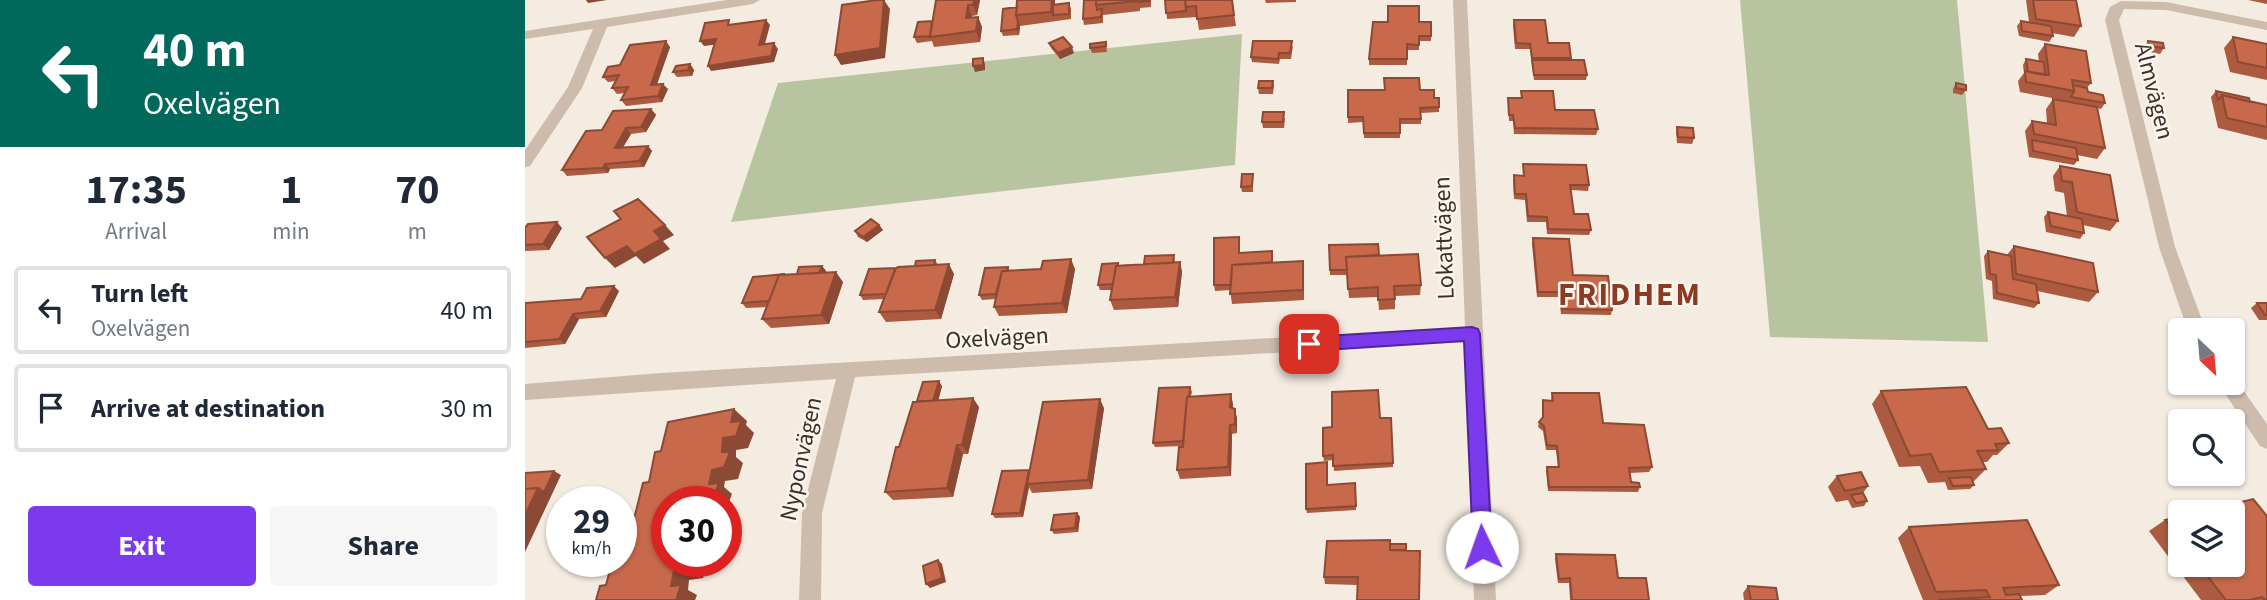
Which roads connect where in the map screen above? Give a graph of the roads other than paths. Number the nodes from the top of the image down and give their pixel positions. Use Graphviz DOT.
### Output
graph roads {
  1 [pos="748,0"];
  2 [pos="753,0"];
  3 [pos="1460,0"];
  4 [pos="601,25"];
  5 [pos="2267,26"];
  6 [pos="525,35"];
  7 [pos="525,162"];
  8 [pos="2192,318"];
  9 [pos="1472,334"];
  10 [pos="847,372"];
  11 [pos="525,392"];
  12 [pos="2236,396"];
  13 [pos="2267,440"];
  14 [pos="810,600"];
  15 [pos="1485,600"];
  1 -- 2 [label="street"];
  1 -- 4 [label="street"];
  3 -- 9 [label="street, Lokattvägen"];
  4 -- 6 [label="street"];
  4 -- 7 [label="street"];
  5 -- 8 [label="street, Almvägen"];
  9 -- 10 [label="street, Oxelvägen"];
  9 -- 15 [label="street, Lokattvägen"];
  10 -- 11 [label="street, Oxelvägen"];
  10 -- 14 [label="street, Nyponvägen"];
  12 -- 13 [label="street"];
}
